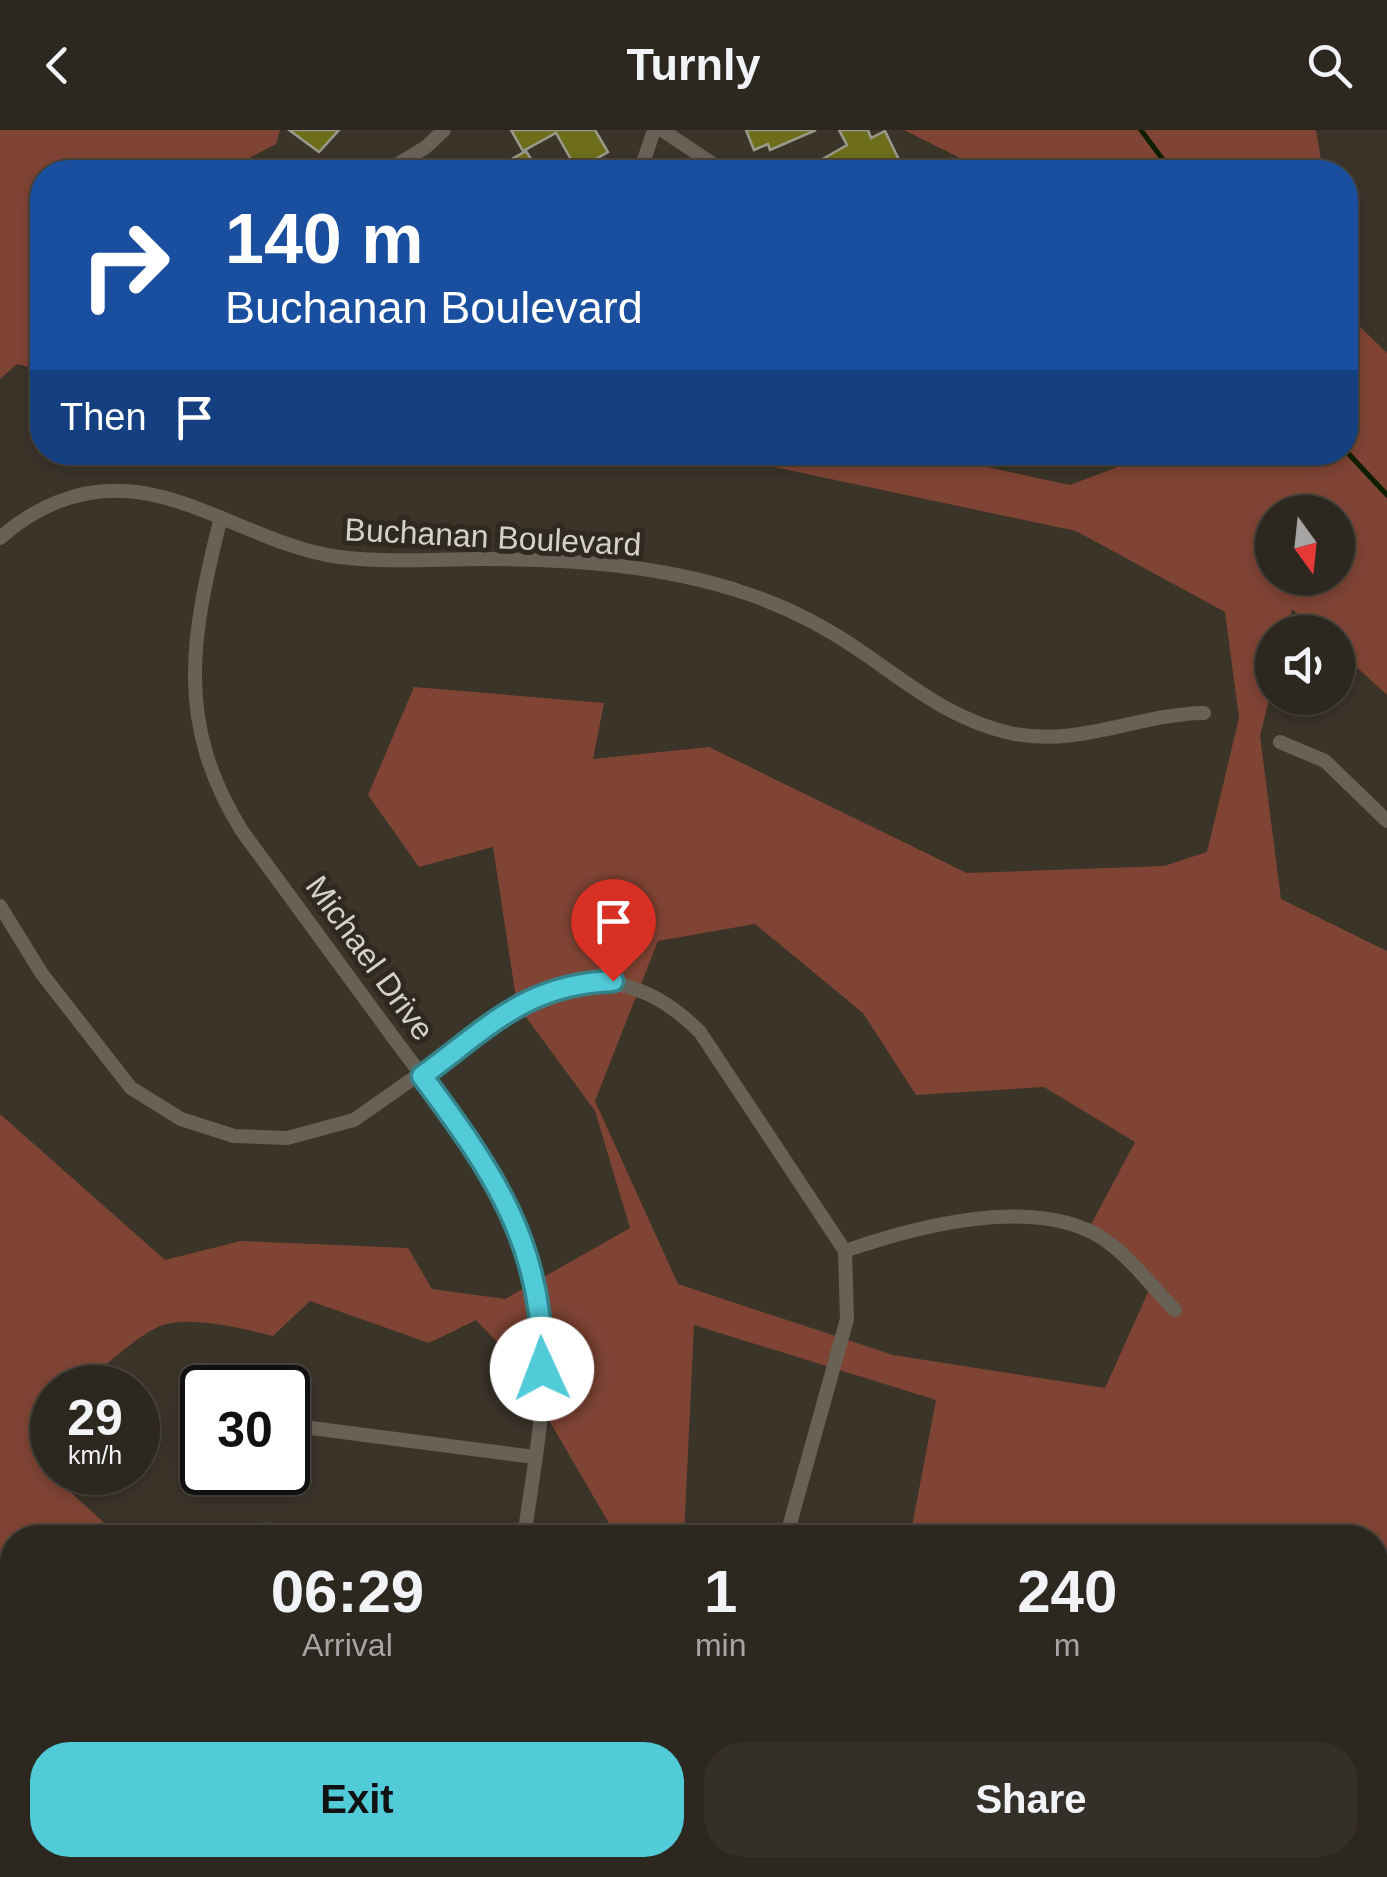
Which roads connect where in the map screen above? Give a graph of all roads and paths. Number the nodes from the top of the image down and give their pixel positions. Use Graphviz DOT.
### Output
graph roads {
  1 [pos="444,130"];
  2 [pos="654,130"];
  3 [pos="662,130"];
  4 [pos="403,160"];
  5 [pos="644,160"];
  6 [pos="707,160"];
  7 [pos="220,521"];
  8 [pos="0,538"];
  9 [pos="1204,713"];
  10 [pos="1280,742"];
  11 [pos="1387,822"];
  12 [pos="0,906"];
  13 [pos="422,1076"];
  14 [pos="845,1251"];
  15 [pos="1175,1310"];
  16 [pos="310,1428"];
  17 [pos="534,1457"];
  18 [pos="526,1525"];
  19 [pos="790,1525"];
  1 -- 4 [label="street"];
  2 -- 5 [label="street"];
  3 -- 6 [label="street"];
  7 -- 8 [label="street, Buchanan Boulevard"];
  7 -- 9 [label="street, Buchanan Boulevard"];
  7 -- 13 [label="street, Michael Drive"];
  10 -- 11 [label="street"];
  12 -- 13 [label="street"];
  13 -- 14 [label="street"];
  13 -- 17 [label="street, Michael Drive"];
  14 -- 15 [label="street"];
  14 -- 19 [label="street"];
  16 -- 17 [label="street"];
  17 -- 18 [label="street, Michael Drive"];
}
